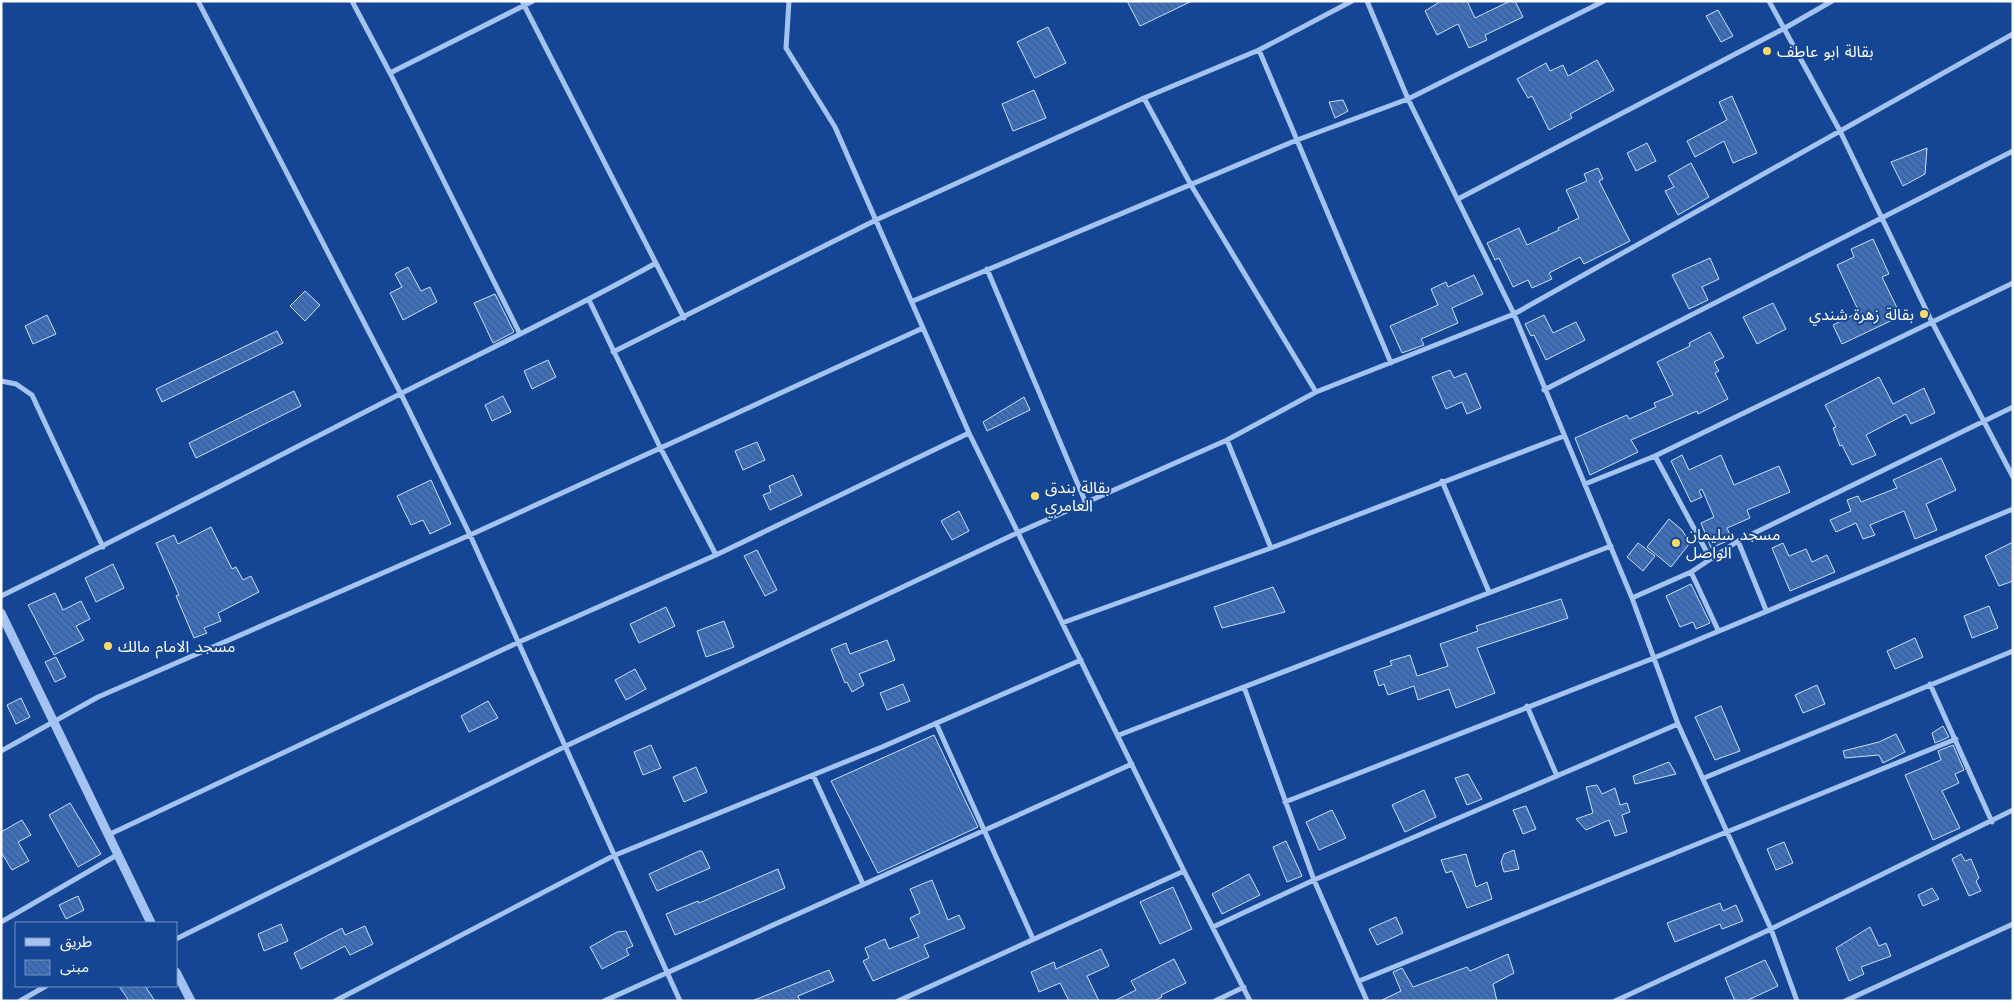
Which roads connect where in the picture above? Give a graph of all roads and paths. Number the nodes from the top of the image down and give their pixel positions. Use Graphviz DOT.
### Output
graph roads {
  1 [pos="198,1"];
  2 [pos="352,1"];
  3 [pos="533,1"];
  4 [pos="790,1"];
  5 [pos="1352,1"];
  6 [pos="1367,1"];
  7 [pos="1604,1"];
  8 [pos="1769,1"];
  9 [pos="1832,1"];
  10 [pos="523,4"];
  11 [pos="1785,28"];
  12 [pos="2013,34"];
  13 [pos="1259,50"];
  14 [pos="390,73"];
  15 [pos="1144,98"];
  16 [pos="1408,99"];
  17 [pos="1840,131"];
  18 [pos="1297,140"];
  19 [pos="2013,151"];
  20 [pos="1191,185"];
  21 [pos="1458,199"];
  22 [pos="1883,217"];
  23 [pos="876,220"];
  24 [pos="656,263"];
  25 [pos="987,269"];
  26 [pos="2013,283"];
  27 [pos="588,300"];
  28 [pos="912,302"];
  29 [pos="1514,314"];
  30 [pos="684,318"];
  31 [pos="1932,322"];
  32 [pos="924,328"];
  33 [pos="520,334"];
  34 [pos="614,352"];
  35 [pos="1392,363"];
  36 [pos="1,381"];
  37 [pos="1544,390"];
  38 [pos="1316,392"];
  39 [pos="401,394"];
  40 [pos="2013,407"];
  41 [pos="1984,420"];
  42 [pos="969,433"];
  43 [pos="1564,436"];
  44 [pos="1227,440"];
  45 [pos="660,447"];
  46 [pos="1655,456"];
  47 [pos="2013,477"];
  48 [pos="1442,481"];
  49 [pos="1585,484"];
  50 [pos="1085,501"];
  51 [pos="2013,509"];
  52 [pos="1017,533"];
  53 [pos="470,535"];
  54 [pos="1738,541"];
  55 [pos="1610,546"];
  56 [pos="103,547"];
  57 [pos="1271,548"];
  58 [pos="716,555"];
  59 [pos="1710,558"];
  60 [pos="1691,572"];
  61 [pos="1489,592"];
  62 [pos="1,596"];
  63 [pos="1632,598"];
  64 [pos="1766,610"];
  65 [pos="1,613"];
  66 [pos="1062,622"];
  67 [pos="1718,630"];
  68 [pos="519,642"];
  69 [pos="2013,651"];
  70 [pos="1654,658"];
  71 [pos="1081,660"];
  72 [pos="1930,684"];
  73 [pos="1244,687"];
  74 [pos="1527,706"];
  75 [pos="52,721"];
  76 [pos="936,724"];
  77 [pos="1678,724"];
  78 [pos="1119,735"];
  79 [pos="1956,739"];
  80 [pos="564,747"];
  81 [pos="1,751"];
  82 [pos="1132,764"];
  83 [pos="813,775"];
  84 [pos="1557,776"];
  85 [pos="1704,778"];
  86 [pos="1285,802"];
  87 [pos="2013,810"];
  88 [pos="1992,822"];
  89 [pos="984,830"];
  90 [pos="1726,830"];
  91 [pos="108,835"];
  92 [pos="117,854"];
  93 [pos="613,856"];
  94 [pos="1184,870"];
  95 [pos="1314,880"];
  96 [pos="863,884"];
  97 [pos="1,922"];
  98 [pos="151,922"];
  99 [pos="2013,925"];
  100 [pos="1213,927"];
  101 [pos="1771,929"];
  102 [pos="178,938"];
  103 [pos="1033,939"];
  104 [pos="667,971"];
  105 [pos="178,976"];
  106 [pos="1358,980"];
  107 [pos="44,987"];
  108 [pos="1244,988"];
  109 [pos="20,1001"];
  110 [pos="191,1001"];
  111 [pos="335,1001"];
  112 [pos="604,1001"];
  113 [pos="680,1001"];
  114 [pos="898,1001"];
  115 [pos="1215,1001"];
  116 [pos="1250,1001"];
  117 [pos="1367,1001"];
  118 [pos="1615,1001"];
  119 [pos="1796,1001"];
  120 [pos="1845,1001"];
  1 -- 39 [label="street"];
  2 -- 14 [label="street"];
  3 -- 10 [label="street"];
  4 -- 23 [label="street"];
  5 -- 13 [label="street"];
  6 -- 16 [label="street"];
  7 -- 16 [label="street"];
  8 -- 11 [label="street"];
  9 -- 11 [label="street"];
  10 -- 14 [label="street"];
  10 -- 24 [label="street"];
  11 -- 17 [label="street"];
  11 -- 21 [label="street"];
  12 -- 17 [label="street"];
  13 -- 15 [label="street"];
  13 -- 18 [label="street"];
  14 -- 33 [label="street"];
  15 -- 20 [label="street"];
  15 -- 23 [label="street"];
  16 -- 18 [label="street"];
  16 -- 21 [label="street"];
  17 -- 22 [label="street"];
  17 -- 29 [label="street"];
  18 -- 20 [label="street"];
  18 -- 35 [label="street"];
  19 -- 22 [label="street"];
  20 -- 25 [label="street"];
  20 -- 38 [label="street"];
  21 -- 29 [label="street"];
  22 -- 31 [label="street"];
  22 -- 37 [label="street"];
  23 -- 28 [label="street"];
  23 -- 30 [label="street"];
  24 -- 27 [label="street"];
  24 -- 30 [label="street"];
  25 -- 28 [label="street"];
  25 -- 50 [label="street"];
  26 -- 31 [label="street"];
  27 -- 33 [label="street"];
  27 -- 34 [label="street"];
  28 -- 32 [label="street"];
  29 -- 35 [label="street"];
  29 -- 37 [label="street"];
  30 -- 34 [label="street"];
  31 -- 41 [label="street"];
  31 -- 46 [label="street"];
  32 -- 42 [label="street"];
  32 -- 45 [label="street"];
  33 -- 39 [label="street"];
  34 -- 45 [label="street"];
  35 -- 38 [label="street"];
  36 -- 56 [label="street"];
  37 -- 43 [label="street"];
  38 -- 44 [label="street"];
  39 -- 53 [label="street"];
  39 -- 56 [label="street"];
  40 -- 41 [label="street"];
  41 -- 47 [label="street"];
  41 -- 54 [label="street"];
  42 -- 52 [label="street"];
  42 -- 58 [label="street"];
  43 -- 48 [label="street"];
  43 -- 49 [label="street"];
  44 -- 50 [label="street"];
  44 -- 57 [label="street"];
  45 -- 53 [label="street"];
  45 -- 58 [label="street"];
  46 -- 49 [label="street"];
  46 -- 59 [label="street"];
  48 -- 57 [label="street"];
  48 -- 61 [label="street"];
  49 -- 55 [label="street"];
  50 -- 52 [label="street"];
  51 -- 64 [label="street"];
  52 -- 66 [label="street"];
  52 -- 80 [label="street"];
  53 -- 68 [label="street"];
  53 -- 75 [label="street"];
  54 -- 59 [label="street"];
  54 -- 64 [label="street"];
  55 -- 61 [label="street"];
  55 -- 63 [label="street"];
  56 -- 62 [label="street"];
  57 -- 66 [label="street"];
  58 -- 68 [label="street"];
  59 -- 60 [label="street"];
  60 -- 63 [label="street"];
  60 -- 67 [label="street"];
  61 -- 73 [label="street"];
  63 -- 70 [label="street"];
  64 -- 67 [label="street"];
  65 -- 75 [label="street"];
  66 -- 71 [label="street"];
  67 -- 70 [label="street"];
  68 -- 80 [label="street"];
  68 -- 91 [label="street"];
  69 -- 72 [label="street"];
  70 -- 74 [label="street"];
  70 -- 77 [label="street"];
  71 -- 76 [label="street"];
  71 -- 78 [label="street"];
  72 -- 79 [label="street"];
  72 -- 85 [label="street"];
  73 -- 78 [label="street"];
  73 -- 86 [label="street"];
  74 -- 84 [label="street"];
  74 -- 86 [label="street"];
  75 -- 81 [label="street"];
  75 -- 91 [label="street"];
  76 -- 83 [label="street"];
  76 -- 89 [label="street"];
  77 -- 84 [label="street"];
  77 -- 85 [label="street"];
  78 -- 82 [label="street"];
  79 -- 88 [label="street"];
  79 -- 90 [label="street"];
  80 -- 93 [label="street"];
  80 -- 102 [label="street"];
  82 -- 89 [label="street"];
  82 -- 94 [label="street"];
  83 -- 93 [label="street"];
  83 -- 96 [label="street"];
  84 -- 95 [label="street"];
  85 -- 90 [label="street"];
  86 -- 95 [label="street"];
  87 -- 88 [label="street"];
  88 -- 101 [label="street"];
  89 -- 96 [label="street"];
  89 -- 103 [label="street"];
  90 -- 101 [label="street"];
  90 -- 106 [label="street"];
  91 -- 92 [label="street"];
  92 -- 97 [label="street"];
  92 -- 98 [label="street"];
  93 -- 104 [label="street"];
  93 -- 111 [label="street"];
  94 -- 100 [label="street"];
  94 -- 103 [label="street"];
  95 -- 100 [label="street"];
  95 -- 106 [label="street"];
  96 -- 104 [label="street"];
  99 -- 120 [label="street"];
  100 -- 108 [label="street"];
  101 -- 118 [label="street"];
  101 -- 119 [label="street"];
  103 -- 114 [label="street"];
  104 -- 112 [label="street"];
  104 -- 113 [label="street"];
  105 -- 110 [label="street"];
  106 -- 117 [label="street"];
  107 -- 109 [label="street"];
  108 -- 115 [label="street"];
  108 -- 116 [label="street"];
}
